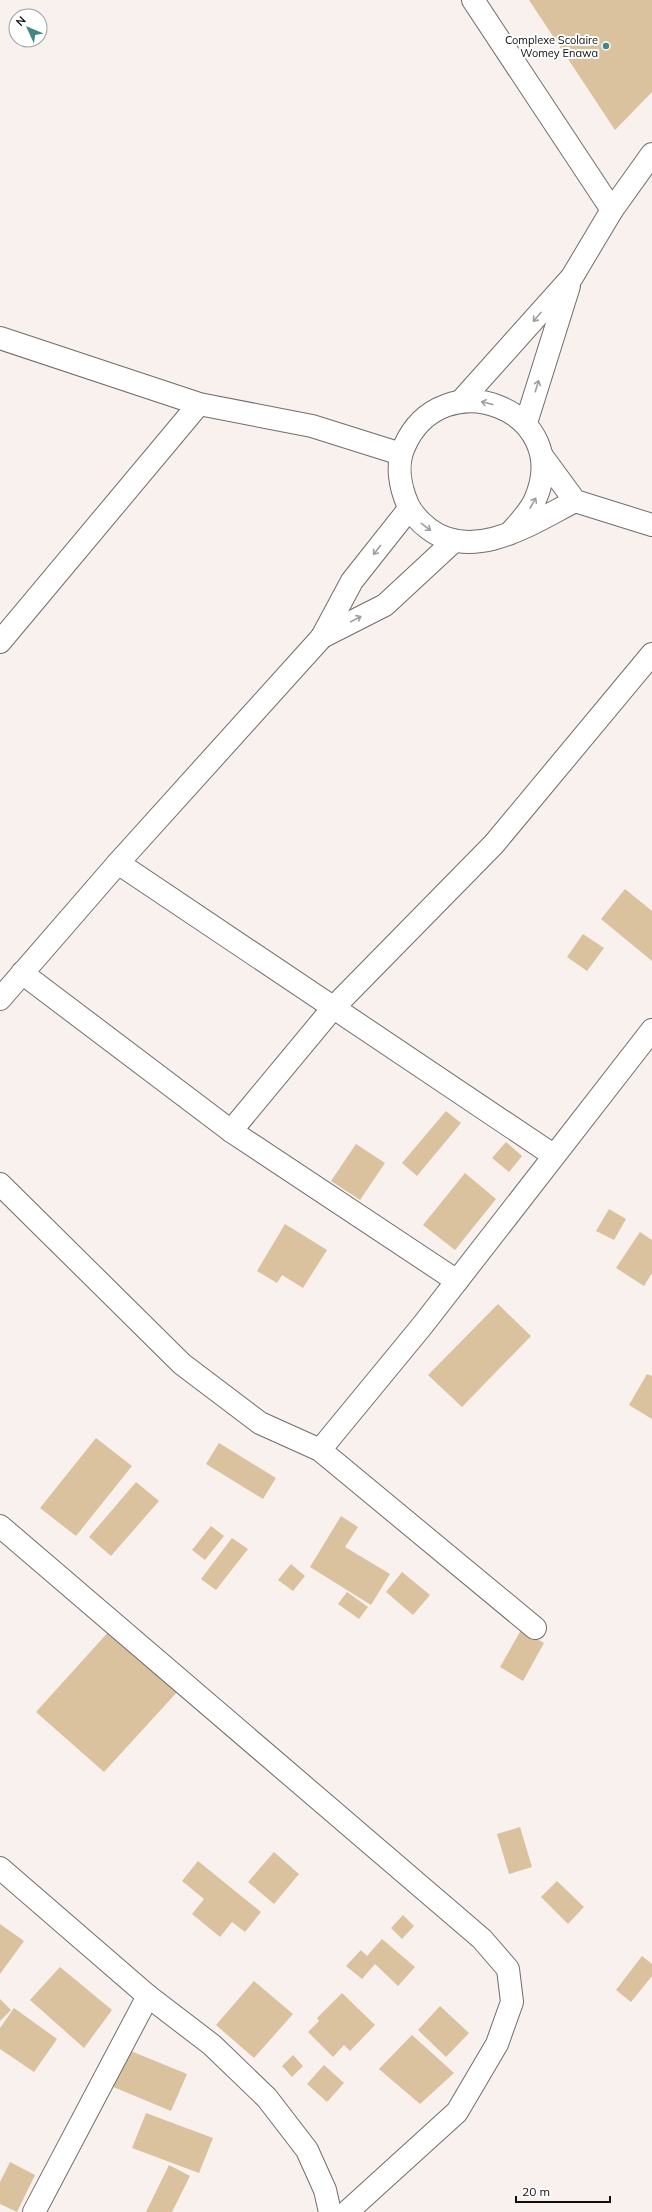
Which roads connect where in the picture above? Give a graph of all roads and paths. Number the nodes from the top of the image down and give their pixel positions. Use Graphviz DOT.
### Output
graph roads {
  1 [pos="472,0"];
  2 [pos="652,154"];
  3 [pos="612,210"];
  4 [pos="572,277"];
  5 [pos="0,338"];
  6 [pos="461,401"];
  7 [pos="199,404"];
  8 [pos="526,423"];
  9 [pos="401,454"];
  10 [pos="542,456"];
  11 [pos="575,501"];
  12 [pos="410,508"];
  13 [pos="652,525"];
  14 [pos="509,534"];
  15 [pos="454,541"];
  16 [pos="322,637"];
  17 [pos="0,642"];
  18 [pos="652,654"];
  19 [pos="118,863"];
  20 [pos="22,973"];
  21 [pos="0,999"];
  22 [pos="333,1008"];
  23 [pos="652,1030"];
  24 [pos="231,1130"];
  25 [pos="553,1155"];
  26 [pos="0,1184"];
  27 [pos="457,1281"];
  28 [pos="320,1450"];
  29 [pos="0,1526"];
  30 [pos="535,1628"];
  31 [pos="0,1868"];
  32 [pos="148,1996"];
  33 [pos="34,2212"];
  34 [pos="330,2212"];
  35 [pos="347,2212"];
  1 -- 3 [label="street"];
  2 -- 3 [label="street"];
  3 -- 4 [label="street"];
  4 -- 6 [label="street, one-way"];
  8 -- 4 [label="street, one-way"];
  5 -- 7 [label="street"];
  8 -- 6 [label="street, one-way"];
  6 -- 9 [label="street"];
  7 -- 9 [label="street"];
  7 -- 17 [label="street"];
  8 -- 10 [label="street"];
  9 -- 12 [label="street"];
  10 -- 11 [label="street"];
  14 -- 10 [label="street, one-way"];
  11 -- 13 [label="street"];
  11 -- 14 [label="street"];
  12 -- 15 [label="street, one-way"];
  12 -- 16 [label="street, one-way"];
  14 -- 15 [label="street"];
  16 -- 15 [label="street, one-way"];
  16 -- 19 [label="street"];
  18 -- 22 [label="street"];
  19 -- 20 [label="street"];
  19 -- 22 [label="street"];
  20 -- 21 [label="street"];
  20 -- 24 [label="street"];
  22 -- 24 [label="street"];
  22 -- 25 [label="street"];
  23 -- 25 [label="street"];
  24 -- 27 [label="street"];
  25 -- 27 [label="street"];
  26 -- 28 [label="street"];
  27 -- 28 [label="street"];
  28 -- 30 [label="street"];
  29 -- 35 [label="street"];
  31 -- 32 [label="street"];
  32 -- 33 [label="street"];
  32 -- 34 [label="street"];
}
